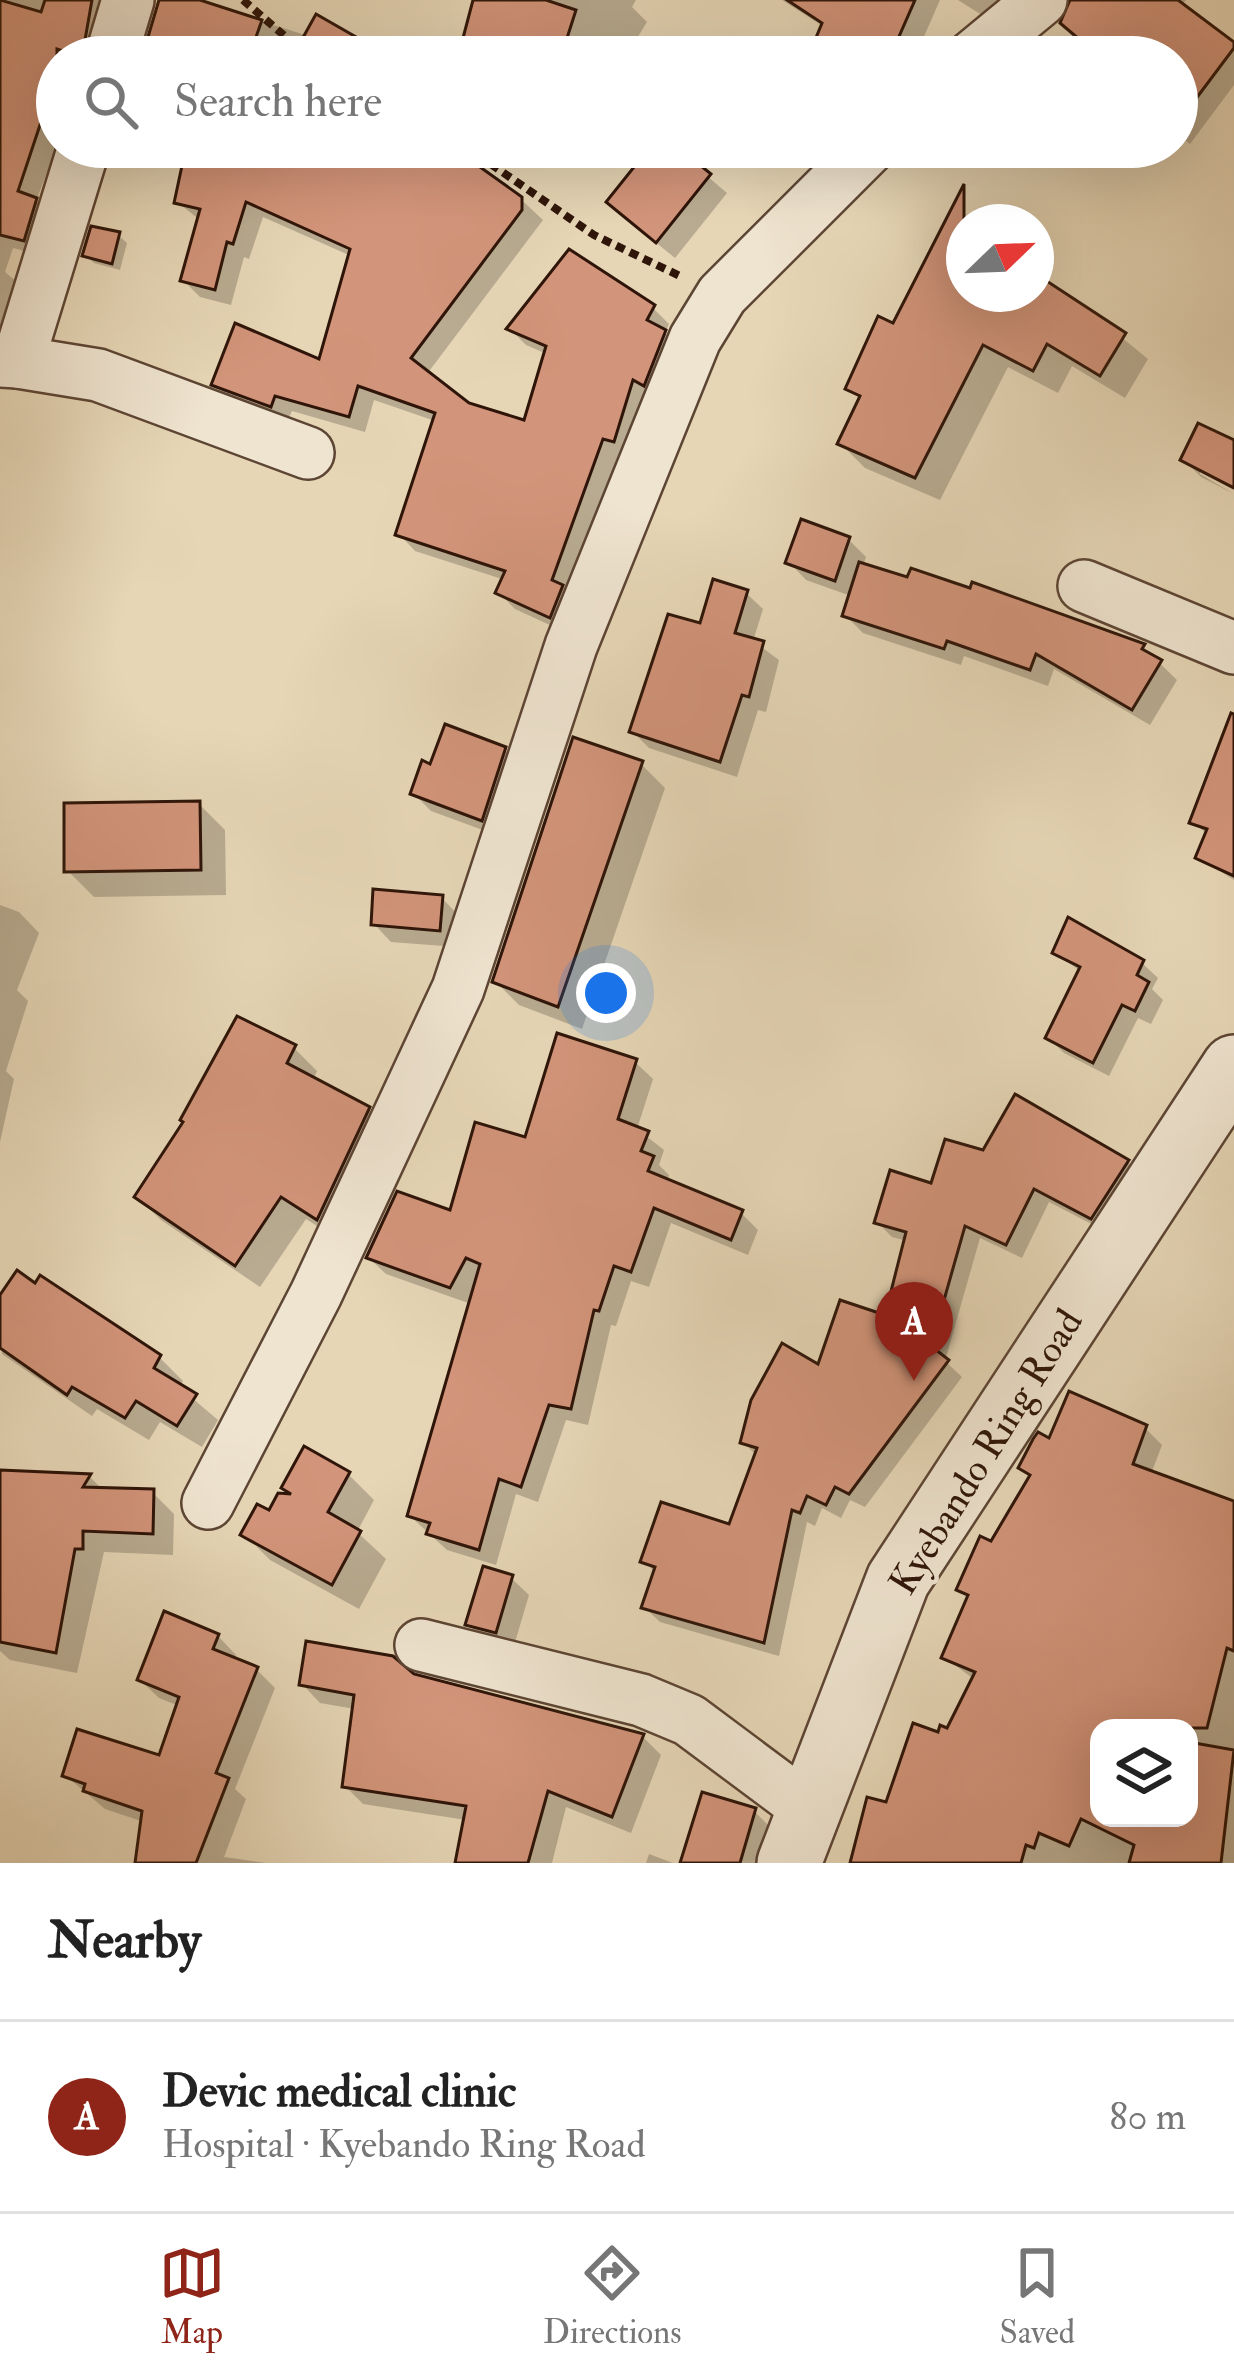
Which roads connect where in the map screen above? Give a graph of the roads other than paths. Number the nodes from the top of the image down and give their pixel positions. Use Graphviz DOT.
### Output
graph roads {
  1 [pos="128,0"];
  2 [pos="1041,0"];
  3 [pos="117,36"];
  4 [pos="998,36"];
  5 [pos="77,168"];
  6 [pos="849,168"];
  7 [pos="9,362"];
  8 [pos="308,453"];
  9 [pos="1084,586"];
  10 [pos="1234,648"];
  11 [pos="1234,1067"];
  12 [pos="208,1503"];
  13 [pos="421,1645"];
  14 [pos="798,1835"];
  1 -- 3 [label="street"];
  2 -- 4 [label="street"];
  5 -- 7 [label="street"];
  6 -- 12 [label="street"];
  7 -- 8 [label="street"];
  9 -- 10 [label="street"];
  11 -- 14 [label="street, Kyebando Ring Road"];
  13 -- 14 [label="street"];
}
